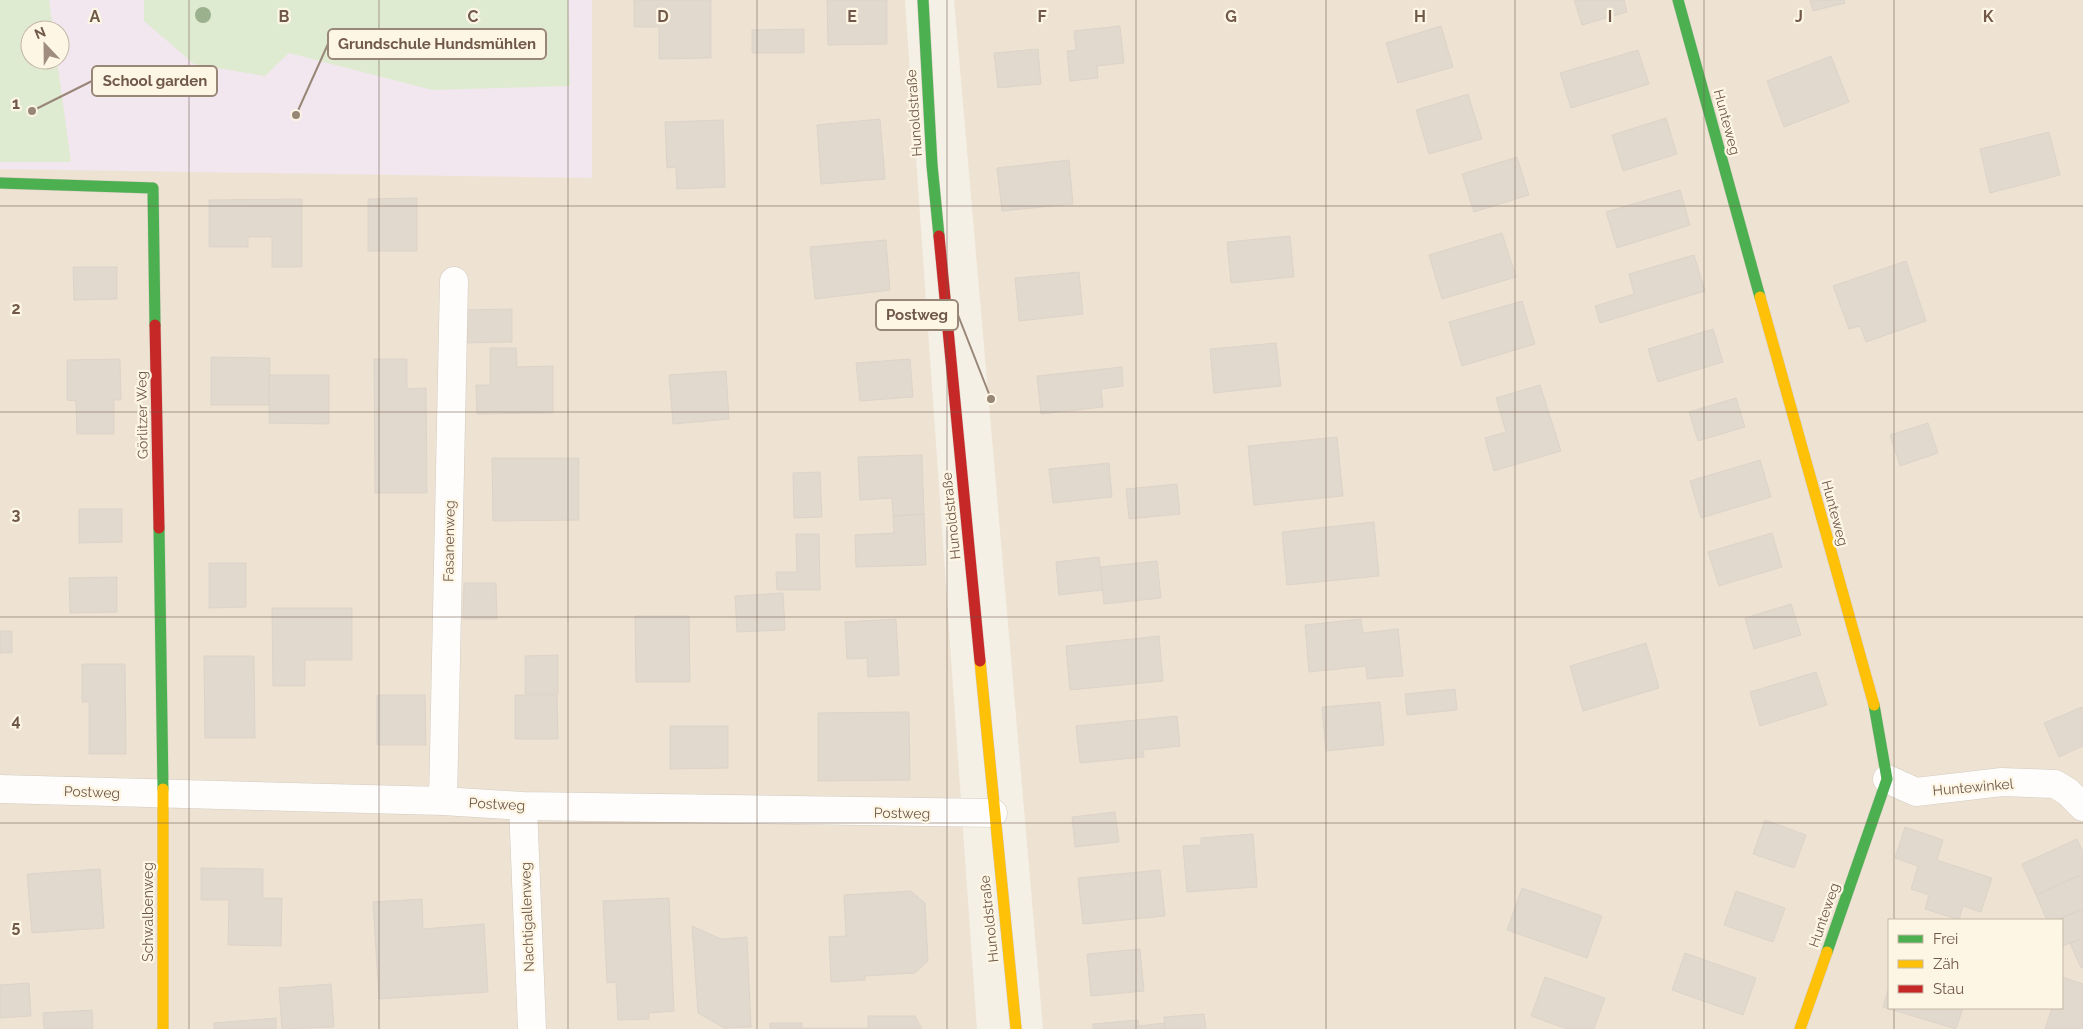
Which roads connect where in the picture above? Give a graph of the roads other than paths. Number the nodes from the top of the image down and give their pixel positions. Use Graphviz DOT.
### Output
graph roads {
  1 [pos="923,0"];
  2 [pos="1678,0"];
  3 [pos="0,183"];
  4 [pos="454,280"];
  5 [pos="1887,779"];
  6 [pos="0,789"];
  7 [pos="163,794"];
  8 [pos="443,801"];
  9 [pos="523,806"];
  10 [pos="2083,807"];
  11 [pos="994,813"];
  12 [pos="163,1029"];
  13 [pos="532,1029"];
  14 [pos="1016,1029"];
  15 [pos="1800,1029"];
  1 -- 11 [label="street, Hunoldstraße"];
  2 -- 5 [label="street, Hunteweg"];
  3 -- 7 [label="street, Görlitzer Weg"];
  4 -- 8 [label="street, Fasanenweg"];
  5 -- 10 [label="street, Huntewinkel"];
  5 -- 15 [label="street, Hunteweg"];
  6 -- 7 [label="street, Postweg"];
  7 -- 8 [label="street, Postweg"];
  7 -- 12 [label="street, Schwalbenweg"];
  8 -- 9 [label="street, Postweg"];
  9 -- 11 [label="street, Postweg"];
  9 -- 13 [label="street, Nachtigallenweg"];
  11 -- 14 [label="street, Hunoldstraße"];
}
